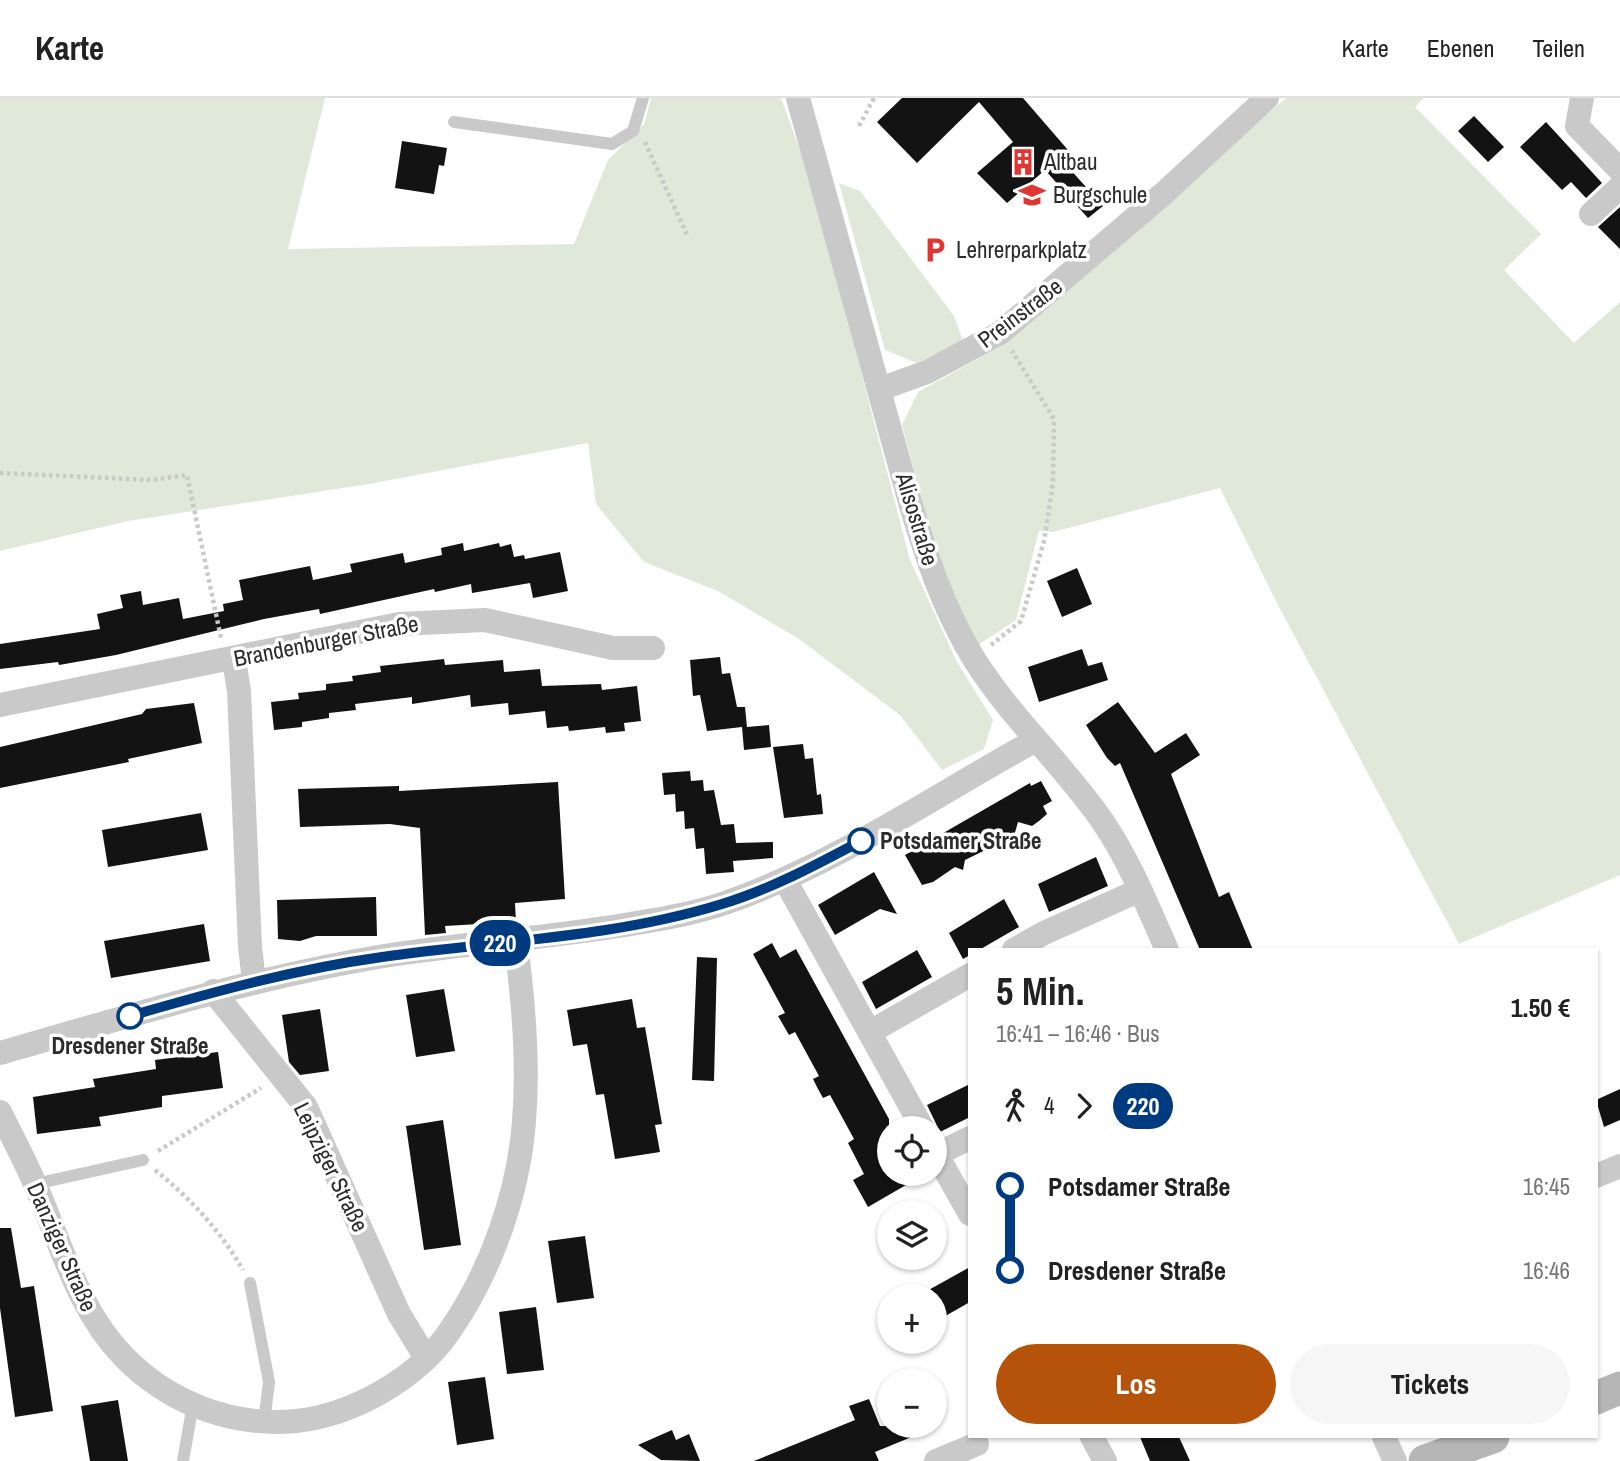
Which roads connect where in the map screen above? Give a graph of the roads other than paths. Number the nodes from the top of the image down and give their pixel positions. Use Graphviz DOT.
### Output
graph roads {
  1 [pos="643,98"];
  2 [pos="798,98"];
  3 [pos="1267,98"];
  4 [pos="1582,98"];
  5 [pos="454,122"];
  6 [pos="1620,170"];
  7 [pos="1620,187"];
  8 [pos="1591,214"];
  9 [pos="880,389"];
  10 [pos="653,648"];
  11 [pos="234,660"];
  12 [pos="0,705"];
  13 [pos="1036,740"];
  14 [pos="785,880"];
  15 [pos="1140,890"];
  16 [pos="516,942"];
  17 [pos="1018,948"];
  18 [pos="1166,948"];
  19 [pos="968,976"];
  20 [pos="254,981"];
  21 [pos="213,991"];
  22 [pos="870,1032"];
  23 [pos="0,1053"];
  24 [pos="0,1112"];
  25 [pos="916,1116"];
  26 [pos="968,1139"];
  27 [pos="947,1147"];
  28 [pos="143,1160"];
  29 [pos="1620,1166"];
  30 [pos="947,1172"];
  31 [pos="1598,1175"];
  32 [pos="35,1184"];
  33 [pos="968,1210"];
  34 [pos="250,1283"];
  35 [pos="426,1357"];
  36 [pos="1620,1388"];
  37 [pos="1598,1397"];
  38 [pos="193,1404"];
  39 [pos="264,1423"];
  40 [pos="1093,1438"];
  41 [pos="1384,1438"];
  42 [pos="1490,1438"];
  43 [pos="977,1444"];
  44 [pos="183,1461"];
  45 [pos="936,1461"];
  46 [pos="1105,1461"];
  47 [pos="1395,1461"];
  48 [pos="1425,1461"];
  1 -- 5 [label="lane"];
  2 -- 9 [label="street, Alisostraße"];
  3 -- 9 [label="street, Preinstraße"];
  4 -- 6 [label="street"];
  7 -- 8 [label="street"];
  9 -- 13 [label="street, Alisostraße"];
  10 -- 11 [label="street, Brandenburger Straße"];
  11 -- 12 [label="street, Brandenburger Straße"];
  11 -- 20 [label="street"];
  13 -- 14 [label="street"];
  13 -- 15 [label="street, Alisostraße"];
  14 -- 16 [label="street"];
  14 -- 22 [label="street"];
  15 -- 17 [label="street"];
  15 -- 18 [label="street, Alisostraße"];
  16 -- 20 [label="street"];
  16 -- 35 [label="street, Danziger Straße"];
  19 -- 22 [label="street"];
  20 -- 21 [label="street"];
  21 -- 23 [label="street"];
  21 -- 35 [label="street, Leipziger Straße"];
  22 -- 25 [label="street"];
  24 -- 32 [label="street, Danziger Straße"];
  26 -- 27 [label="street"];
  28 -- 32 [label="lane"];
  29 -- 31 [label="street"];
  30 -- 33 [label="street"];
  32 -- 38 [label="street, Danziger Straße"];
  34 -- 39 [label="lane"];
  35 -- 39 [label="street, Danziger Straße"];
  36 -- 37 [label="main road"];
  38 -- 39 [label="street, Danziger Straße"];
  38 -- 44 [label="lane"];
  40 -- 46 [label="street"];
  41 -- 47 [label="street"];
  42 -- 48 [label="main road"];
  43 -- 45 [label="street"];
}
